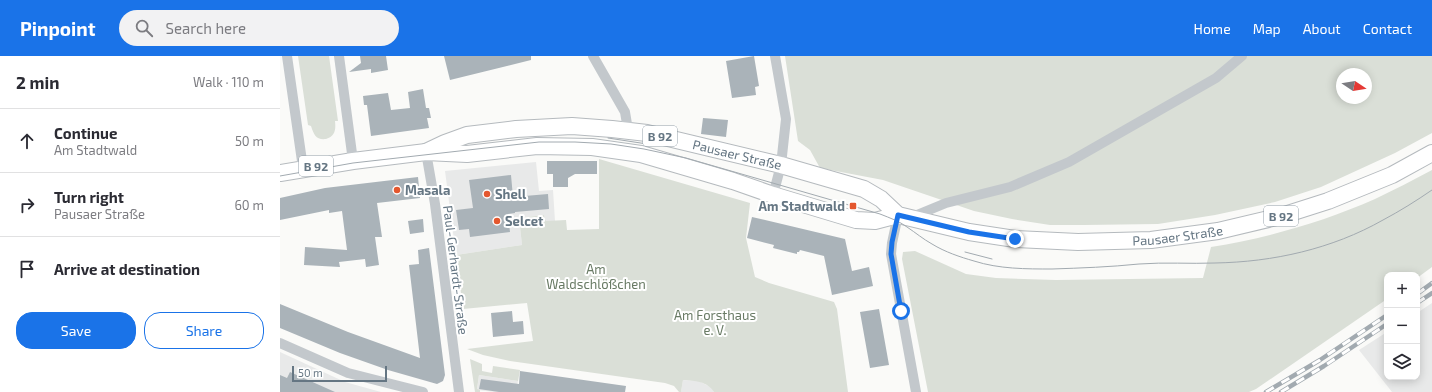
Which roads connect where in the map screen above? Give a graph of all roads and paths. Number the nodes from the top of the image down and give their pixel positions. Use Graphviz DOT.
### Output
graph roads {
  1 [pos="288,56"];
  2 [pos="339,56"];
  3 [pos="593,56"];
  4 [pos="775,56"];
  5 [pos="1242,56"];
  6 [pos="626,130"];
  7 [pos="426,152"];
  8 [pos="1432,153"];
  9 [pos="353,161"];
  10 [pos="781,165"];
  11 [pos="303,168"];
  12 [pos="280,173"];
  13 [pos="773,195"];
  14 [pos="905,216"];
  15 [pos="280,343"];
  16 [pos="423,392"];
  17 [pos="459,392"];
  18 [pos="916,392"];
  1 -- 11 [label="street"];
  2 -- 9 [label="street"];
  3 -- 6 [label="street"];
  4 -- 10 [label="street"];
  5 -- 14 [label="street, Pausaer Straße"];
  6 -- 7 [label="main road, Pausaer Straße / B 92"];
  6 -- 10 [label="main road, Pausaer Straße / B 92"];
  7 -- 9 [label="main road, Pausaer Straße / B 92"];
  7 -- 13 [label="main road, Pausaer Straße / B 92"];
  7 -- 17 [label="street, Paul-Gerhardt-Straße"];
  8 -- 14 [label="main road, Pausaer Straße / B 92"];
  9 -- 11 [label="main road, Pausaer Straße / B 92"];
  10 -- 13 [label="street"];
  10 -- 14 [label="main road, Pausaer Straße / B 92"];
  11 -- 12 [label="main road, Pausaer Straße / B 92"];
  13 -- 14 [label="main road, Pausaer Straße / B 92"];
  14 -- 18 [label="street"];
  15 -- 16 [label="street"];
}
